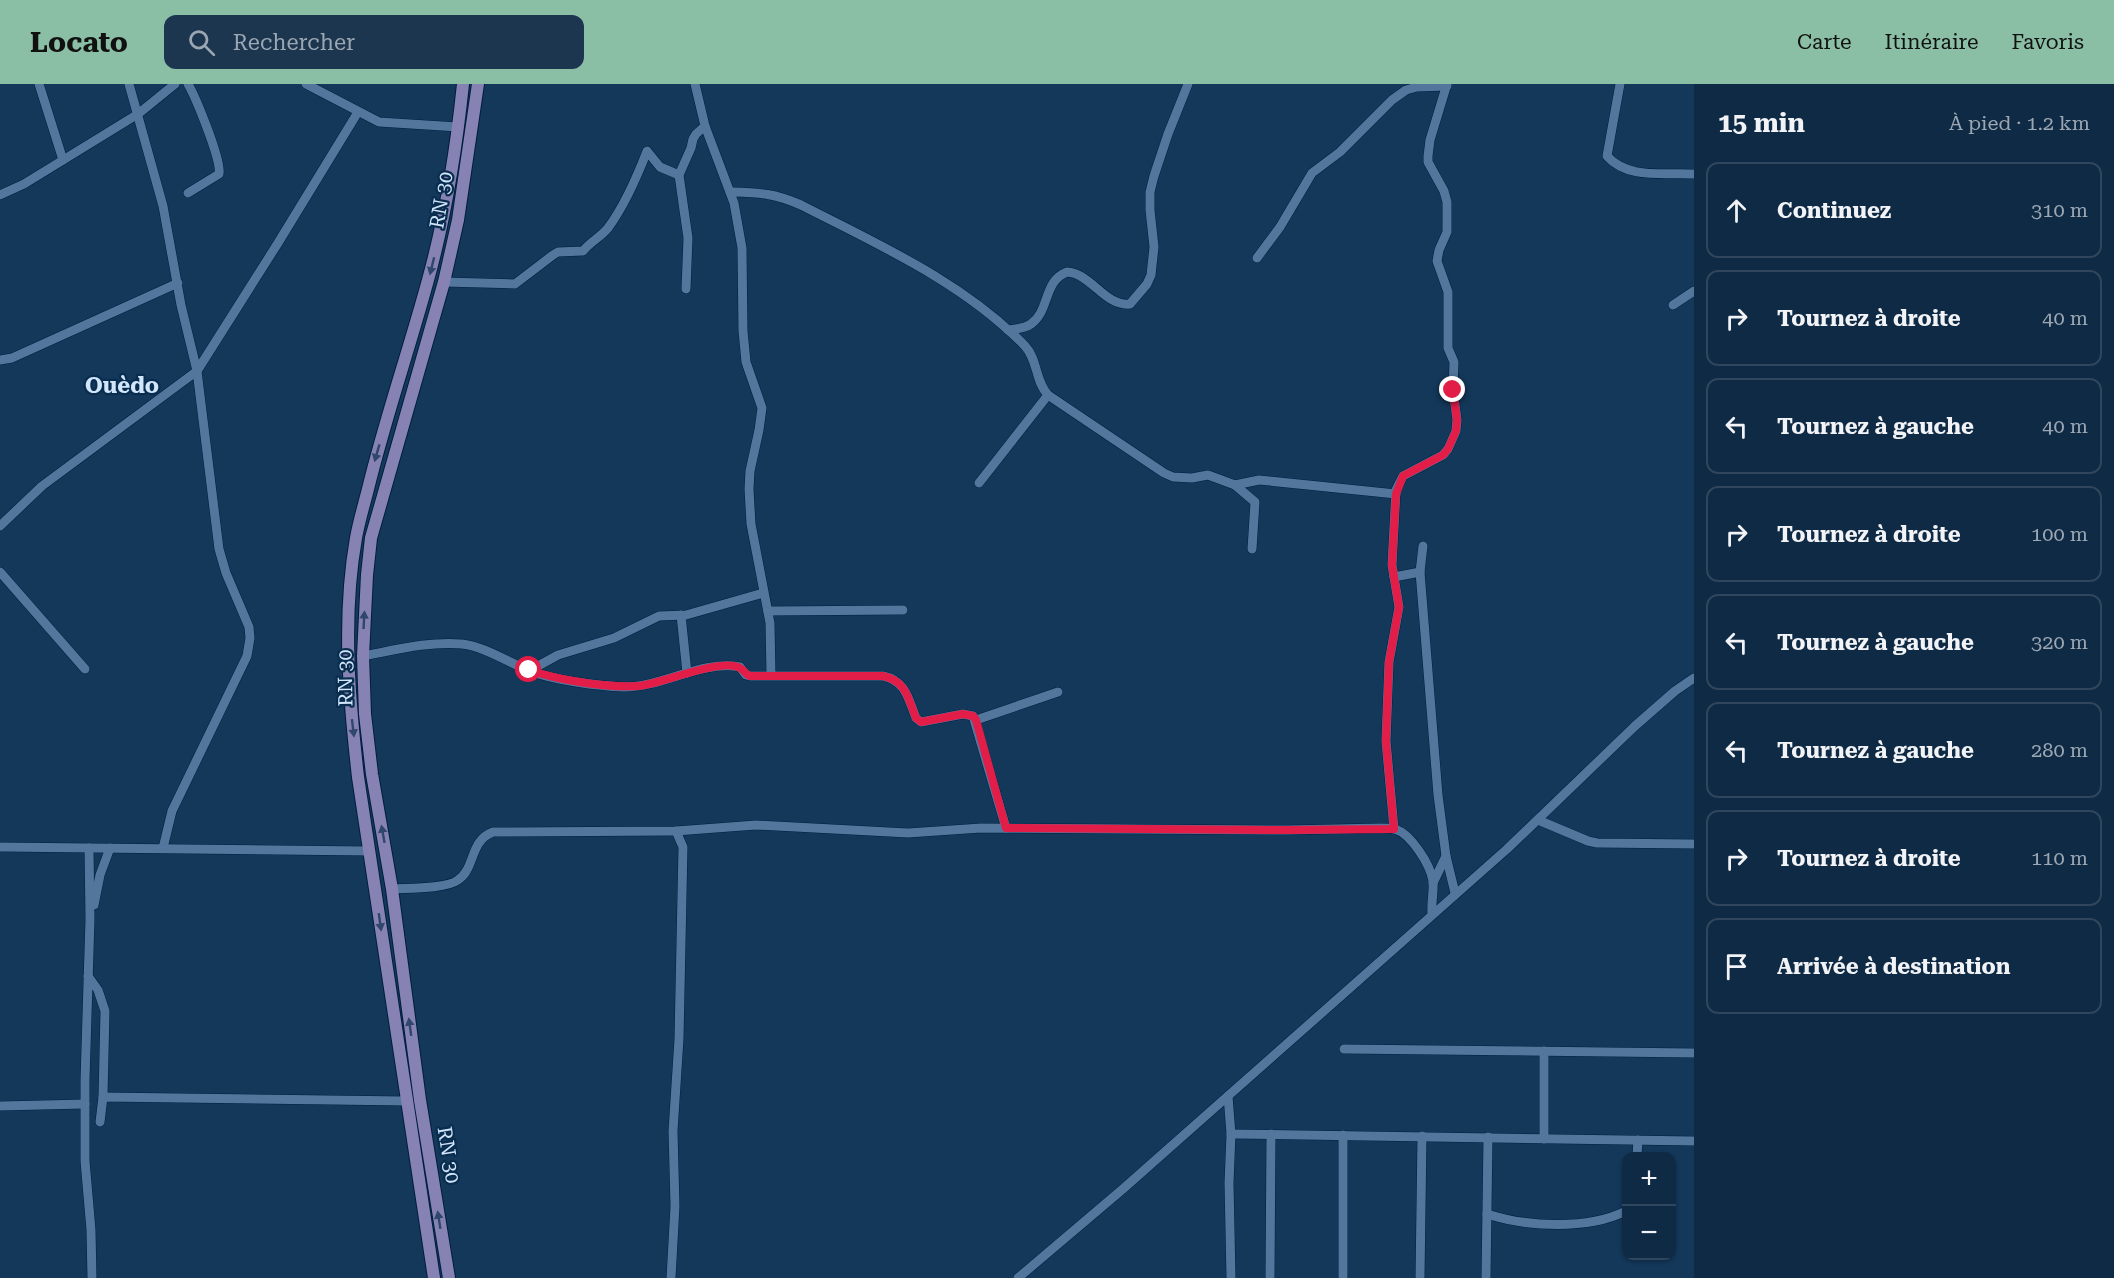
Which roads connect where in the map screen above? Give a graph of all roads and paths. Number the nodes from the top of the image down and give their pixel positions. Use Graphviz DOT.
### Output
graph roads {
  1 [pos="39,84"];
  2 [pos="129,84"];
  3 [pos="175,84"];
  4 [pos="188,84"];
  5 [pos="306,84"];
  6 [pos="463,84"];
  7 [pos="478,84"];
  8 [pos="695,84"];
  9 [pos="1188,84"];
  10 [pos="1620,84"];
  11 [pos="1447,85"];
  12 [pos="358,112"];
  13 [pos="138,114"];
  14 [pos="705,126"];
  15 [pos="458,127"];
  16 [pos="63,160"];
  17 [pos="1694,174"];
  18 [pos="679,175"];
  19 [pos="730,192"];
  20 [pos="188,193"];
  21 [pos="0,195"];
  22 [pos="1257,258"];
  23 [pos="444,282"];
  24 [pos="178,283"];
  25 [pos="686,289"];
  26 [pos="1694,291"];
  27 [pos="1673,305"];
  28 [pos="1008,330"];
  29 [pos="0,360"];
  30 [pos="197,371"];
  31 [pos="1048,395"];
  32 [pos="979,483"];
  33 [pos="1235,485"];
  34 [pos="1396,494"];
  35 [pos="0,526"];
  36 [pos="1423,546"];
  37 [pos="1252,549"];
  38 [pos="0,572"];
  39 [pos="1420,572"];
  40 [pos="1394,577"];
  41 [pos="764,593"];
  42 [pos="768,610"];
  43 [pos="903,610"];
  44 [pos="681,615"];
  45 [pos="363,656"];
  46 [pos="85,669"];
  47 [pos="529,670"];
  48 [pos="687,674"];
  49 [pos="771,675"];
  50 [pos="1694,678"];
  51 [pos="1058,692"];
  52 [pos="976,720"];
  53 [pos="1538,820"];
  54 [pos="1006,828"];
  55 [pos="1394,829"];
  56 [pos="676,831"];
  57 [pos="1694,843"];
  58 [pos="0,847"];
  59 [pos="89,848"];
  60 [pos="110,848"];
  61 [pos="163,848"];
  62 [pos="369,851"];
  63 [pos="1446,856"];
  64 [pos="1433,883"];
  65 [pos="392,889"];
  66 [pos="1455,893"];
  67 [pos="1432,914"];
  68 [pos="90,919"];
  69 [pos="88,976"];
  70 [pos="1344,1049"];
  71 [pos="1544,1051"];
  72 [pos="1694,1053"];
  73 [pos="1228,1096"];
  74 [pos="103,1097"];
  75 [pos="406,1101"];
  76 [pos="85,1104"];
  77 [pos="0,1106"];
  78 [pos="100,1122"];
  79 [pos="1231,1134"];
  80 [pos="1270,1134"];
  81 [pos="1343,1135"];
  82 [pos="1422,1136"];
  83 [pos="1488,1137"];
  84 [pos="1544,1139"];
  85 [pos="1638,1140"];
  86 [pos="1694,1141"];
  87 [pos="1637,1152"];
  88 [pos="1622,1212"];
  89 [pos="1487,1214"];
  90 [pos="92,1278"];
  91 [pos="434,1278"];
  92 [pos="449,1278"];
  93 [pos="671,1278"];
  94 [pos="1018,1278"];
  95 [pos="1231,1278"];
  96 [pos="1270,1278"];
  97 [pos="1343,1278"];
  98 [pos="1420,1278"];
  99 [pos="1486,1278"];
  1 -- 16 [label="street"];
  2 -- 13 [label="street"];
  3 -- 13 [label="street"];
  4 -- 20 [label="street"];
  5 -- 12 [label="street"];
  6 -- 15 [label="main road, RN 30"];
  7 -- 23 [label="main road, RN 30 / RN 30"];
  8 -- 14 [label="street"];
  9 -- 28 [label="street"];
  10 -- 17 [label="street"];
  11 -- 22 [label="street"];
  11 -- 34 [label="street"];
  12 -- 15 [label="street"];
  12 -- 30 [label="street"];
  13 -- 16 [label="street"];
  13 -- 24 [label="street"];
  14 -- 18 [label="street"];
  14 -- 19 [label="street"];
  15 -- 62 [label="main road, RN 30, one-way"];
  16 -- 21 [label="street"];
  18 -- 23 [label="street"];
  18 -- 25 [label="street"];
  19 -- 28 [label="street"];
  19 -- 41 [label="street"];
  45 -- 23 [label="main road, RN 30 / RN 30, one-way"];
  24 -- 29 [label="street"];
  24 -- 30 [label="street"];
  26 -- 27 [label="street"];
  28 -- 31 [label="street"];
  30 -- 35 [label="street"];
  30 -- 61 [label="street"];
  31 -- 32 [label="street"];
  31 -- 33 [label="street"];
  33 -- 34 [label="street"];
  33 -- 37 [label="street"];
  34 -- 40 [label="street"];
  36 -- 39 [label="street"];
  38 -- 46 [label="street"];
  39 -- 40 [label="street"];
  39 -- 63 [label="street"];
  40 -- 55 [label="street"];
  41 -- 42 [label="street"];
  41 -- 44 [label="street"];
  42 -- 43 [label="street"];
  42 -- 49 [label="street"];
  44 -- 47 [label="street"];
  44 -- 48 [label="street"];
  45 -- 47 [label="street"];
  65 -- 45 [label="main road, RN 30 / RN 30, one-way"];
  47 -- 48 [label="street"];
  48 -- 49 [label="street"];
  49 -- 52 [label="street"];
  50 -- 53 [label="street"];
  51 -- 52 [label="street"];
  52 -- 54 [label="street"];
  53 -- 57 [label="street"];
  53 -- 66 [label="street"];
  54 -- 55 [label="street"];
  54 -- 56 [label="street"];
  55 -- 64 [label="street"];
  56 -- 65 [label="street"];
  56 -- 93 [label="street"];
  58 -- 59 [label="street"];
  59 -- 60 [label="street"];
  59 -- 68 [label="street"];
  60 -- 61 [label="street"];
  60 -- 68 [label="street"];
  61 -- 62 [label="street"];
  62 -- 75 [label="main road, RN 30, one-way"];
  63 -- 64 [label="street"];
  63 -- 66 [label="street"];
  64 -- 67 [label="street"];
  92 -- 65 [label="main road, RN 30 / RN 30, one-way"];
  66 -- 67 [label="street"];
  67 -- 73 [label="street"];
  68 -- 69 [label="street"];
  69 -- 74 [label="street"];
  69 -- 76 [label="street"];
  70 -- 71 [label="street"];
  71 -- 72 [label="street"];
  71 -- 84 [label="street"];
  73 -- 79 [label="street"];
  73 -- 94 [label="street"];
  74 -- 75 [label="street"];
  74 -- 78 [label="street"];
  75 -- 91 [label="main road, RN 30"];
  76 -- 77 [label="street"];
  76 -- 90 [label="street"];
  79 -- 80 [label="street"];
  79 -- 95 [label="street"];
  80 -- 81 [label="street"];
  80 -- 96 [label="street"];
  81 -- 82 [label="street"];
  81 -- 97 [label="street"];
  82 -- 83 [label="street"];
  82 -- 98 [label="street"];
  83 -- 84 [label="street"];
  83 -- 89 [label="street"];
  84 -- 85 [label="street"];
  85 -- 86 [label="street"];
  85 -- 87 [label="street"];
  88 -- 89 [label="street"];
  89 -- 99 [label="street"];
}
